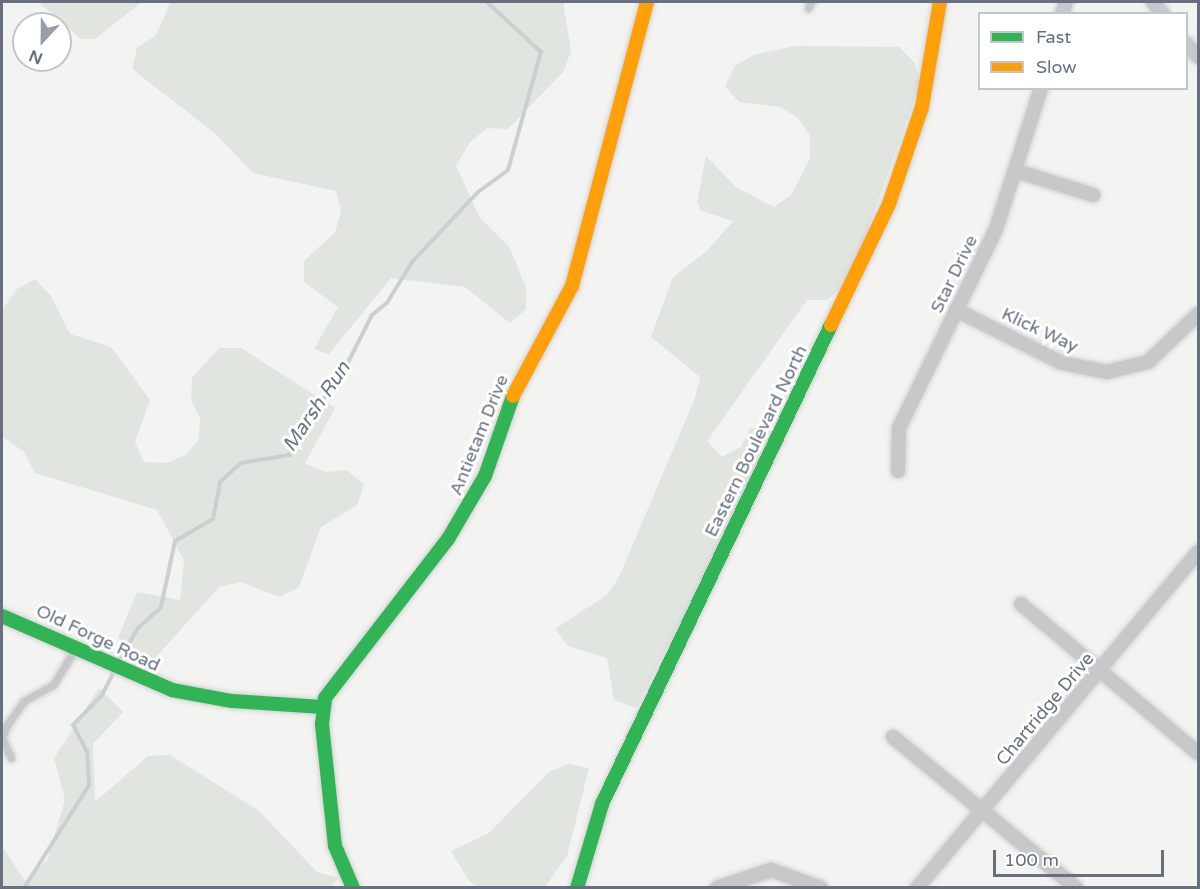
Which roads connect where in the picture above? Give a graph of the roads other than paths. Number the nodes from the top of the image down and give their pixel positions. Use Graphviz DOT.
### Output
graph roads {
  1 [pos="647,2"];
  2 [pos="940,2"];
  3 [pos="1188,45"];
  4 [pos="1198,57"];
  5 [pos="1040,90"];
  6 [pos="1016,171"];
  7 [pos="1093,195"];
  8 [pos="956,310"];
  9 [pos="1198,314"];
  10 [pos="898,471"];
  11 [pos="1198,552"];
  12 [pos="1021,604"];
  13 [pos="2,616"];
  14 [pos="75,649"];
  15 [pos="1102,671"];
  16 [pos="323,707"];
  17 [pos="893,737"];
  18 [pos="1198,753"];
  19 [pos="11,758"];
  20 [pos="982,810"];
  21 [pos="347,885"];
  22 [pos="577,888"];
  23 [pos="717,888"];
  24 [pos="821,888"];
  25 [pos="917,888"];
  26 [pos="1076,888"];
  1 -- 16 [label="street, Antietam Drive"];
  2 -- 22 [label="street, Eastern Boulevard North"];
  3 -- 4 [label="street"];
  5 -- 6 [label="street, Star Drive"];
  6 -- 7 [label="street"];
  6 -- 8 [label="street, Star Drive"];
  8 -- 9 [label="street, Klick Way"];
  8 -- 10 [label="street, Star Drive"];
  11 -- 15 [label="street, Chartridge Drive"];
  12 -- 15 [label="street"];
  13 -- 14 [label="street, Old Forge Road"];
  14 -- 16 [label="street, Old Forge Road"];
  14 -- 19 [label="lane"];
  15 -- 18 [label="street"];
  15 -- 20 [label="street, Chartridge Drive"];
  16 -- 21 [label="street, Antietam Drive"];
  17 -- 20 [label="street"];
  20 -- 25 [label="street, Chartridge Drive"];
  20 -- 26 [label="street"];
  23 -- 24 [label="street"];
}
